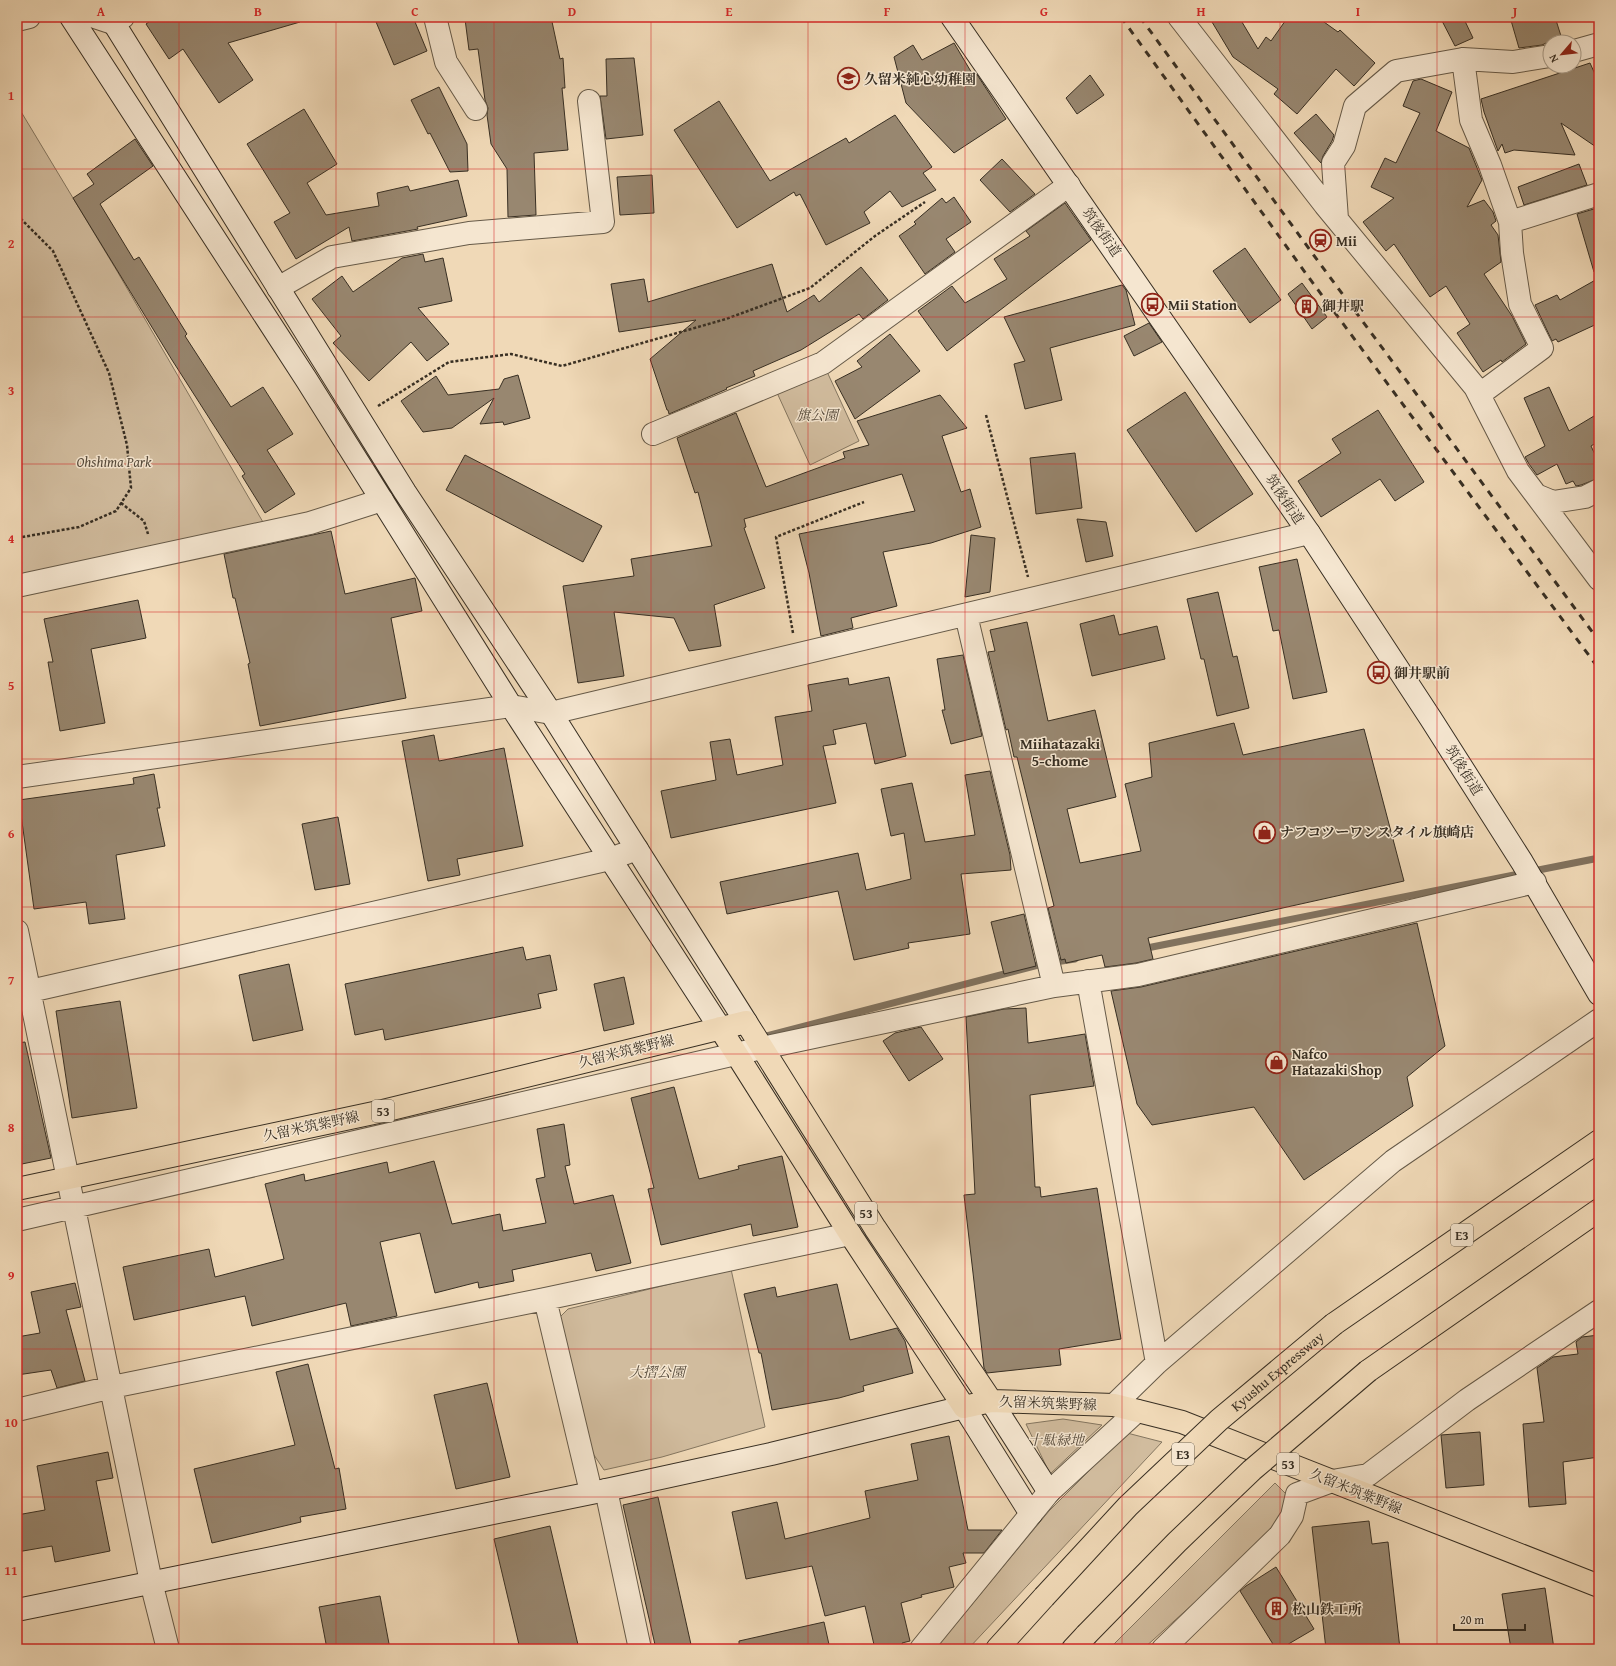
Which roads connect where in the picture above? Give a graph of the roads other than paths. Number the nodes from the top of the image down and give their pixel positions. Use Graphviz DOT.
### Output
graph roads {
  1 [pos="29,17"];
  2 [pos="71,17"];
  3 [pos="952,17"];
  4 [pos="1179,17"];
  5 [pos="110,18"];
  6 [pos="441,19"];
  7 [pos="17,20"];
  8 [pos="1599,44"];
  9 [pos="1582,49"];
  10 [pos="1542,57"];
  11 [pos="1462,59"];
  12 [pos="589,101"];
  13 [pos="476,109"];
  14 [pos="1069,185"];
  15 [pos="1599,194"];
  16 [pos="1337,219"];
  17 [pos="1510,222"];
  18 [pos="278,288"];
  19 [pos="1480,394"];
  20 [pos="653,434"];
  21 [pos="1599,490"];
  22 [pos="1536,495"];
  23 [pos="382,500"];
  24 [pos="1309,533"];
  25 [pos="1599,578"];
  26 [pos="17,586"];
  27 [pos="966,615"];
  28 [pos="511,706"];
  29 [pos="551,713"];
  30 [pos="17,777"];
  31 [pos="637,850"];
  32 [pos="610,859"];
  33 [pos="1534,881"];
  34 [pos="17,931"];
  35 [pos="1088,981"];
  36 [pos="1054,986"];
  37 [pos="23,992"];
  38 [pos="1599,994"];
  39 [pos="1599,1020"];
  40 [pos="746,1022"];
  41 [pos="720,1028"];
  42 [pos="762,1048"];
  43 [pos="737,1054"];
  44 [pos="1595,1144"];
  45 [pos="68,1177"];
  46 [pos="17,1189"];
  47 [pos="74,1207"];
  48 [pos="1599,1210"];
  49 [pos="17,1220"];
  50 [pos="850,1234"];
  51 [pos="545,1300"];
  52 [pos="1599,1311"];
  53 [pos="1157,1363"];
  54 [pos="112,1387"];
  55 [pos="991,1401"];
  56 [pos="1114,1405"];
  57 [pos="964,1407"];
  58 [pos="17,1410"];
  59 [pos="1137,1411"];
  60 [pos="1332,1482"];
  61 [pos="599,1491"];
  62 [pos="1049,1492"];
  63 [pos="1031,1514"];
  64 [pos="151,1582"];
  65 [pos="1599,1586"];
  66 [pos="17,1610"];
  67 [pos="1079,1642"];
  68 [pos="168,1649"];
  69 [pos="640,1649"];
  70 [pos="921,1649"];
  71 [pos="997,1649"];
  72 [pos="1163,1649"];
  1 -- 7 [label="street"];
  2 -- 23 [label="street"];
  3 -- 14 [label="street, 筑後街道"];
  4 -- 16 [label="street"];
  5 -- 18 [label="street"];
  6 -- 13 [label="street"];
  8 -- 9 [label="street"];
  10 -- 11 [label="street"];
  11 -- 16 [label="street"];
  11 -- 17 [label="street"];
  12 -- 18 [label="street"];
  14 -- 20 [label="street"];
  14 -- 24 [label="street, 筑後街道"];
  15 -- 17 [label="street"];
  16 -- 19 [label="street"];
  17 -- 19 [label="street"];
  18 -- 29 [label="street"];
  19 -- 22 [label="street"];
  21 -- 22 [label="street"];
  22 -- 25 [label="street"];
  23 -- 26 [label="street"];
  23 -- 28 [label="street"];
  24 -- 27 [label="street"];
  24 -- 33 [label="street, 筑後街道"];
  27 -- 29 [label="street"];
  27 -- 36 [label="street"];
  28 -- 29 [label="street"];
  28 -- 30 [label="street"];
  28 -- 32 [label="street"];
  29 -- 31 [label="street"];
  31 -- 32 [label="street"];
  31 -- 40 [label="street"];
  32 -- 37 [label="street"];
  32 -- 41 [label="street"];
  33 -- 35 [label="street"];
  33 -- 38 [label="street, 筑後街道"];
  34 -- 37 [label="street"];
  35 -- 36 [label="street"];
  35 -- 53 [label="street"];
  36 -- 42 [label="street"];
  37 -- 45 [label="street"];
  39 -- 53 [label="street"];
  40 -- 41 [label="main road, 久留米筑紫野線 / 53"];
  40 -- 42 [label="main road, 久留米筑紫野線 / 53"];
  41 -- 43 [label="main road, 53"];
  41 -- 45 [label="main road, 久留米筑紫野線 / 53"];
  42 -- 43 [label="street"];
  42 -- 55 [label="main road, 久留米筑紫野線 / 53"];
  43 -- 47 [label="street"];
  43 -- 50 [label="main road, 53"];
  44 -- 71 [label="main road, Kyushu Expressway / E3, bridge"];
  45 -- 46 [label="main road, 久留米筑紫野線 / 53"];
  45 -- 47 [label="street"];
  47 -- 49 [label="street"];
  47 -- 54 [label="street"];
  48 -- 67 [label="main road, bridge"];
  50 -- 51 [label="street"];
  50 -- 57 [label="main road, 53"];
  51 -- 54 [label="street"];
  51 -- 61 [label="street"];
  52 -- 60 [label="street"];
  53 -- 56 [label="street"];
  54 -- 58 [label="street"];
  54 -- 64 [label="street"];
  55 -- 56 [label="main road, 久留米筑紫野線 / 53"];
  55 -- 57 [label="main road, 久留米筑紫野線 / 53"];
  55 -- 62 [label="street"];
  56 -- 59 [label="main road, 久留米筑紫野線 / 53"];
  57 -- 61 [label="street"];
  57 -- 63 [label="street"];
  59 -- 60 [label="main road, 久留米筑紫野線 / 53"];
  59 -- 62 [label="street"];
  60 -- 65 [label="main road, 久留米筑紫野線 / 53"];
  60 -- 72 [label="street"];
  61 -- 64 [label="street"];
  61 -- 69 [label="street"];
  62 -- 63 [label="street"];
  63 -- 70 [label="street"];
  64 -- 66 [label="street"];
  64 -- 68 [label="street"];
}
